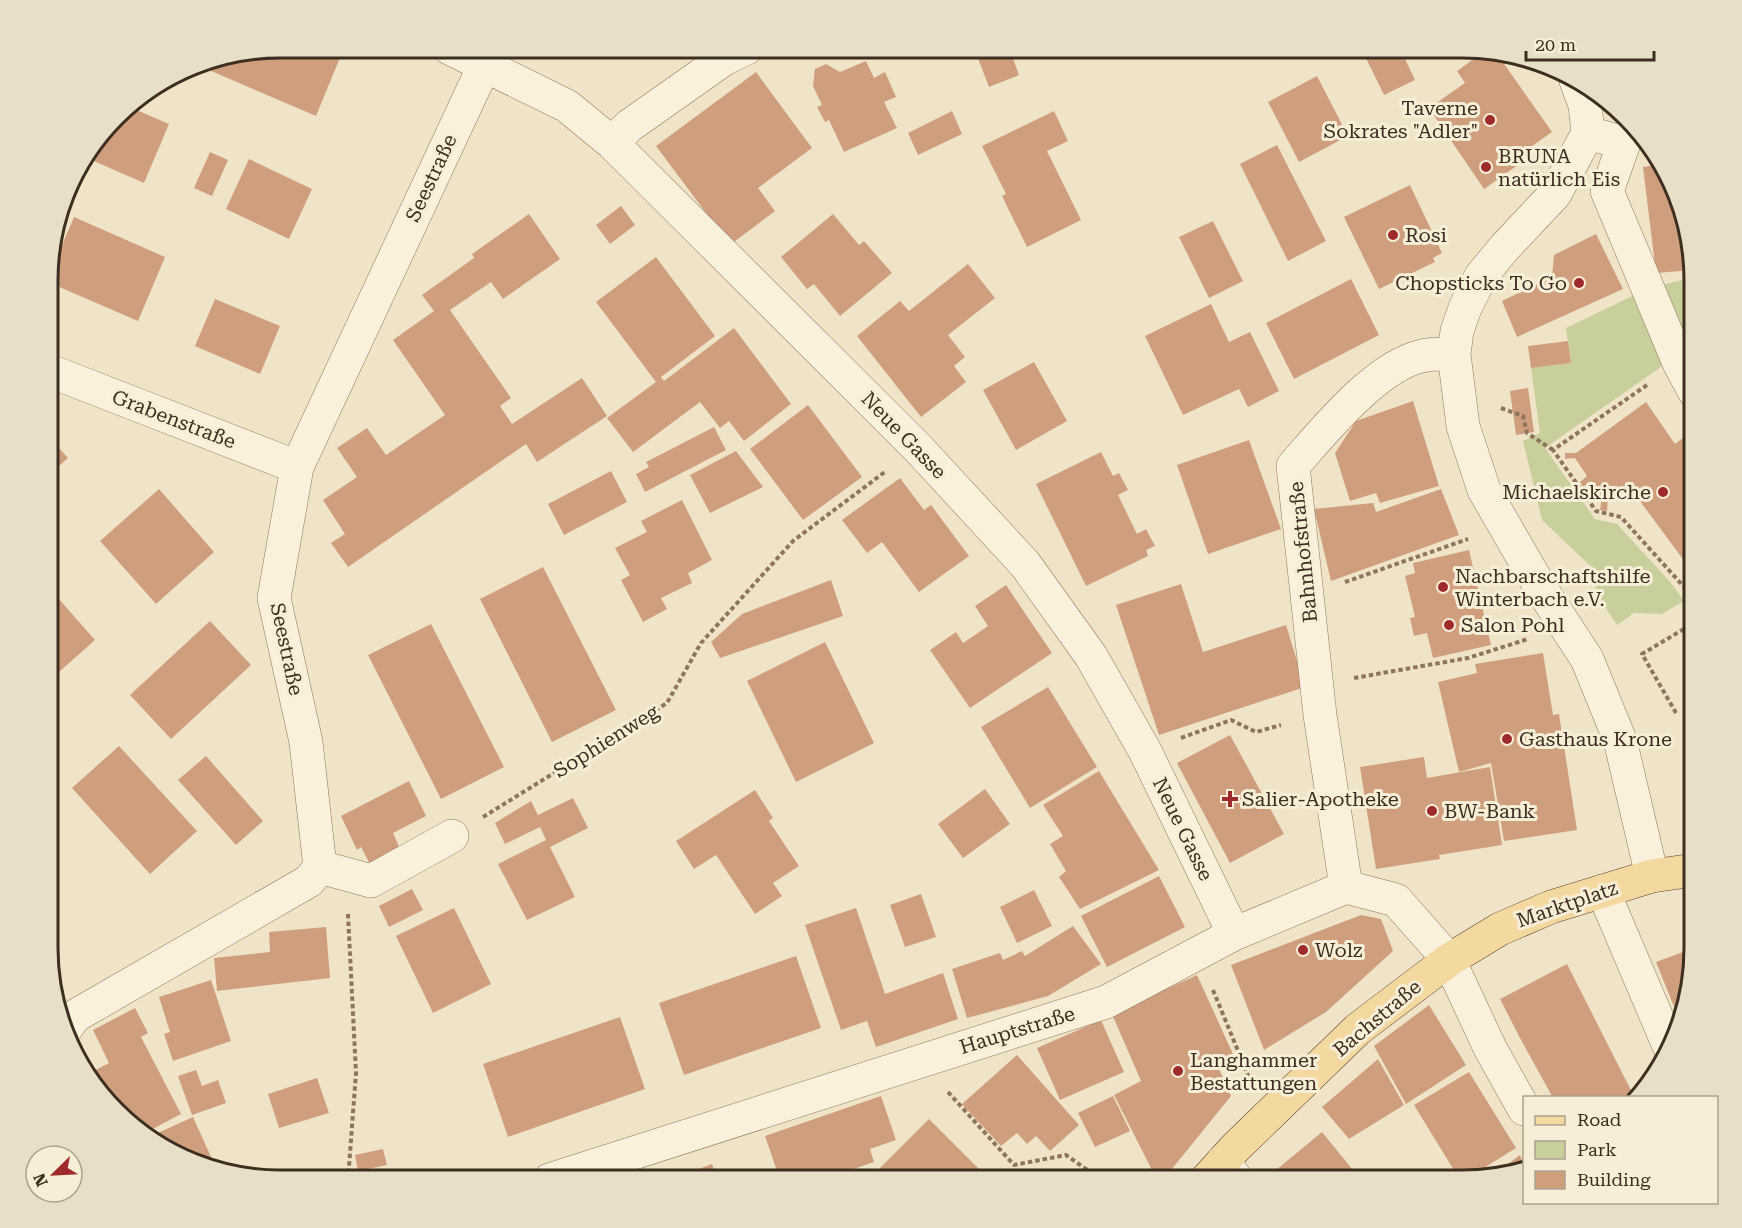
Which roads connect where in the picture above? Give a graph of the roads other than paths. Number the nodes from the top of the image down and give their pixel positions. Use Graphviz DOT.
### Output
graph roads {
  1 [pos="471,58"];
  2 [pos="721,58"];
  3 [pos="484,64"];
  4 [pos="1588,104"];
  5 [pos="612,143"];
  6 [pos="1454,354"];
  7 [pos="1684,372"];
  8 [pos="58,374"];
  9 [pos="297,467"];
  10 [pos="452,836"];
  11 [pos="1684,871"];
  12 [pos="315,874"];
  13 [pos="1652,876"];
  14 [pos="1346,887"];
  15 [pos="1603,891"];
  16 [pos="1234,934"];
  17 [pos="1449,960"];
  18 [pos="71,1022"];
  19 [pos="1665,1037"];
  20 [pos="1523,1107"];
  21 [pos="580,1170"];
  22 [pos="1225,1170"];
  1 -- 3 [label="street, Neue Gasse"];
  2 -- 5 [label="street"];
  3 -- 5 [label="street, Neue Gasse"];
  3 -- 9 [label="street, Seestraße"];
  4 -- 6 [label="street"];
  4 -- 7 [label="street"];
  5 -- 16 [label="street, Neue Gasse"];
  6 -- 13 [label="street"];
  6 -- 14 [label="street, Bahnhofstraße"];
  8 -- 9 [label="street, Grabenstraße"];
  9 -- 12 [label="street, Seestraße"];
  10 -- 12 [label="street"];
  11 -- 13 [label="main road, Marktplatz"];
  12 -- 18 [label="street"];
  13 -- 15 [label="main road, Marktplatz"];
  14 -- 16 [label="street, Hauptstraße"];
  14 -- 17 [label="street"];
  15 -- 17 [label="main road, Marktplatz"];
  15 -- 19 [label="street"];
  16 -- 21 [label="street, Hauptstraße"];
  17 -- 20 [label="street"];
  17 -- 22 [label="main road, Bachstraße"];
}
